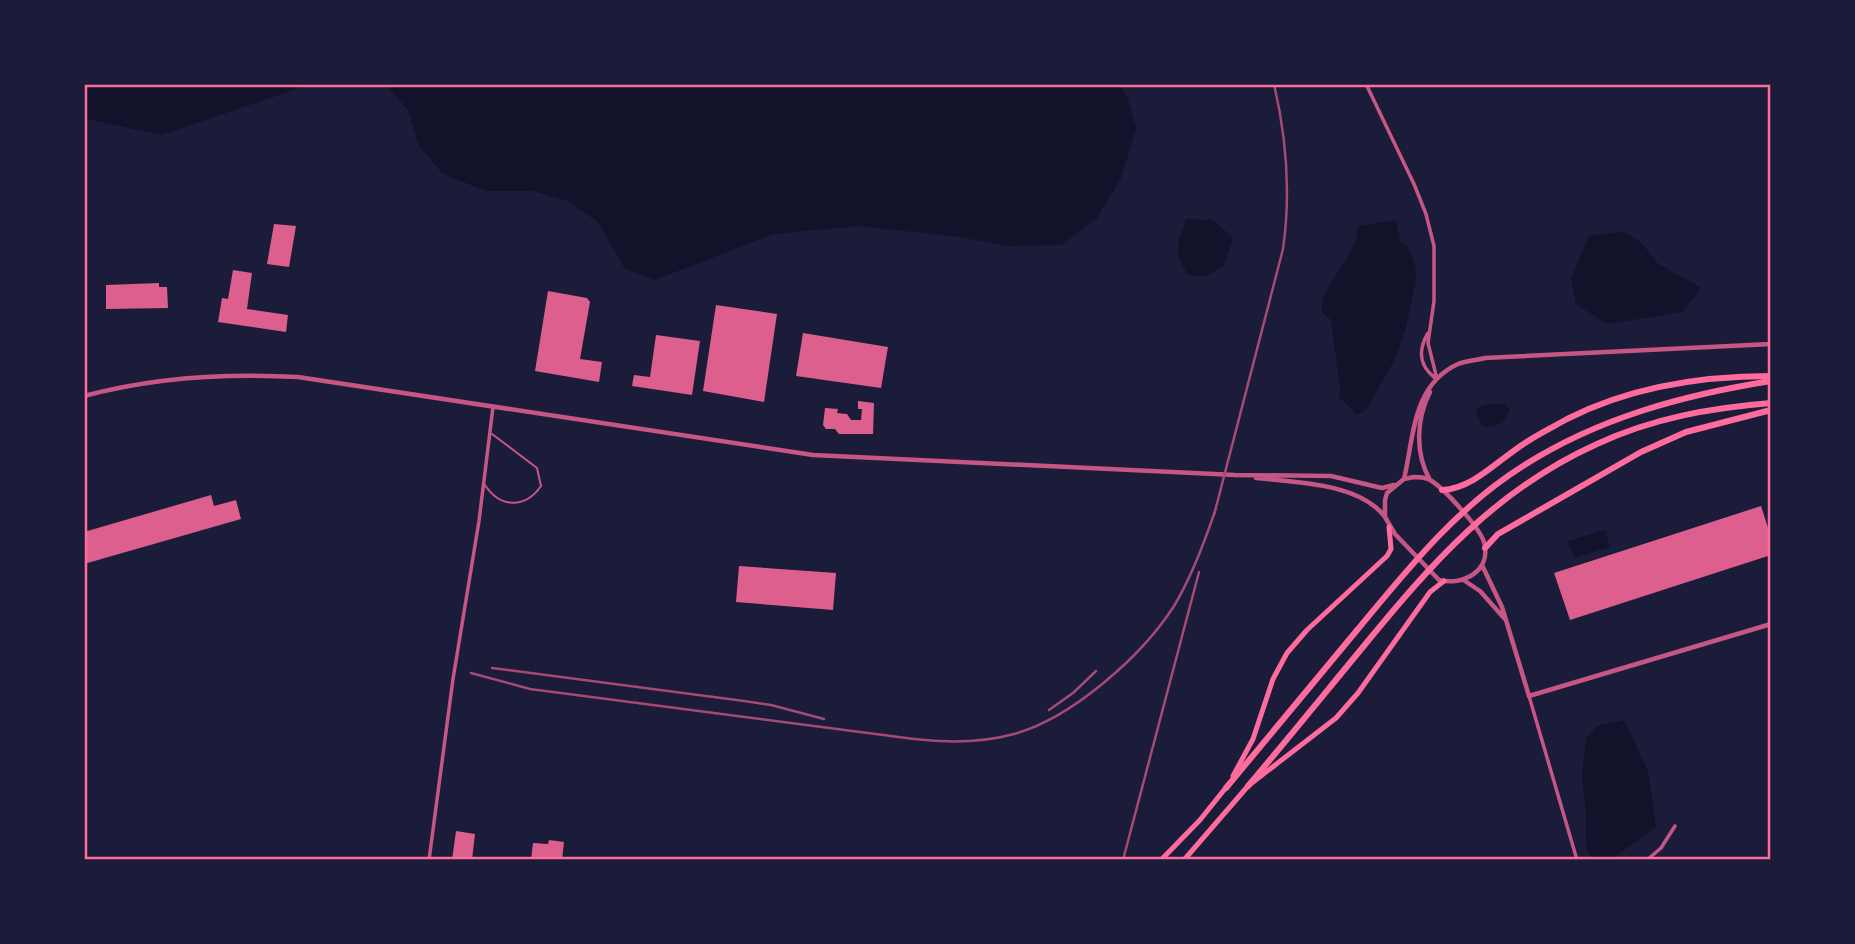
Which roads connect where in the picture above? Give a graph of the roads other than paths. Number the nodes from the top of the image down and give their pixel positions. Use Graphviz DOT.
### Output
graph roads {
  1 [pos="1366,84"];
  2 [pos="1428,332"];
  3 [pos="1771,344"];
  4 [pos="1437,379"];
  5 [pos="1771,379"];
  6 [pos="84,396"];
  7 [pos="1771,403"];
  8 [pos="493,407"];
  9 [pos="1771,410"];
  10 [pos="489,432"];
  11 [pos="1235,475"];
  12 [pos="1404,479"];
  13 [pos="1430,480"];
  14 [pos="483,481"];
  15 [pos="1394,485"];
  16 [pos="1442,490"];
  17 [pos="1385,517"];
  18 [pos="1390,527"];
  19 [pos="1485,548"];
  20 [pos="1482,565"];
  21 [pos="1464,580"];
  22 [pos="1444,581"];
  23 [pos="1504,618"];
  24 [pos="1771,624"];
  25 [pos="1529,696"];
  26 [pos="1248,786"];
  27 [pos="1226,788"];
  28 [pos="1675,825"];
  29 [pos="429,860"];
  30 [pos="1161,860"];
  31 [pos="1184,860"];
  32 [pos="1577,860"];
  33 [pos="1647,860"];
  1 -- 2 [label="street"];
  2 -- 4 [label="street"];
  2 -- 4 [label="street"];
  3 -- 4 [label="street"];
  4 -- 12 [label="street"];
  4 -- 13 [label="street"];
  5 -- 16 [label="highway"];
  5 -- 27 [label="highway"];
  6 -- 8 [label="street"];
  7 -- 26 [label="highway"];
  8 -- 10 [label="street"];
  8 -- 11 [label="street"];
  9 -- 19 [label="highway"];
  10 -- 14 [label="street"];
  10 -- 14 [label="lane"];
  11 -- 15 [label="street"];
  11 -- 17 [label="street"];
  12 -- 13 [label="street"];
  12 -- 15 [label="street"];
  13 -- 16 [label="street"];
  14 -- 29 [label="street"];
  15 -- 17 [label="street"];
  16 -- 19 [label="street"];
  17 -- 18 [label="street"];
  18 -- 22 [label="street"];
  18 -- 27 [label="main road"];
  19 -- 20 [label="street"];
  20 -- 21 [label="street"];
  20 -- 23 [label="street"];
  21 -- 22 [label="street"];
  21 -- 23 [label="street"];
  22 -- 26 [label="main road"];
  23 -- 25 [label="street"];
  24 -- 25 [label="street"];
  25 -- 32 [label="street"];
  26 -- 31 [label="main road"];
  27 -- 30 [label="main road"];
  28 -- 33 [label="street"];
}
